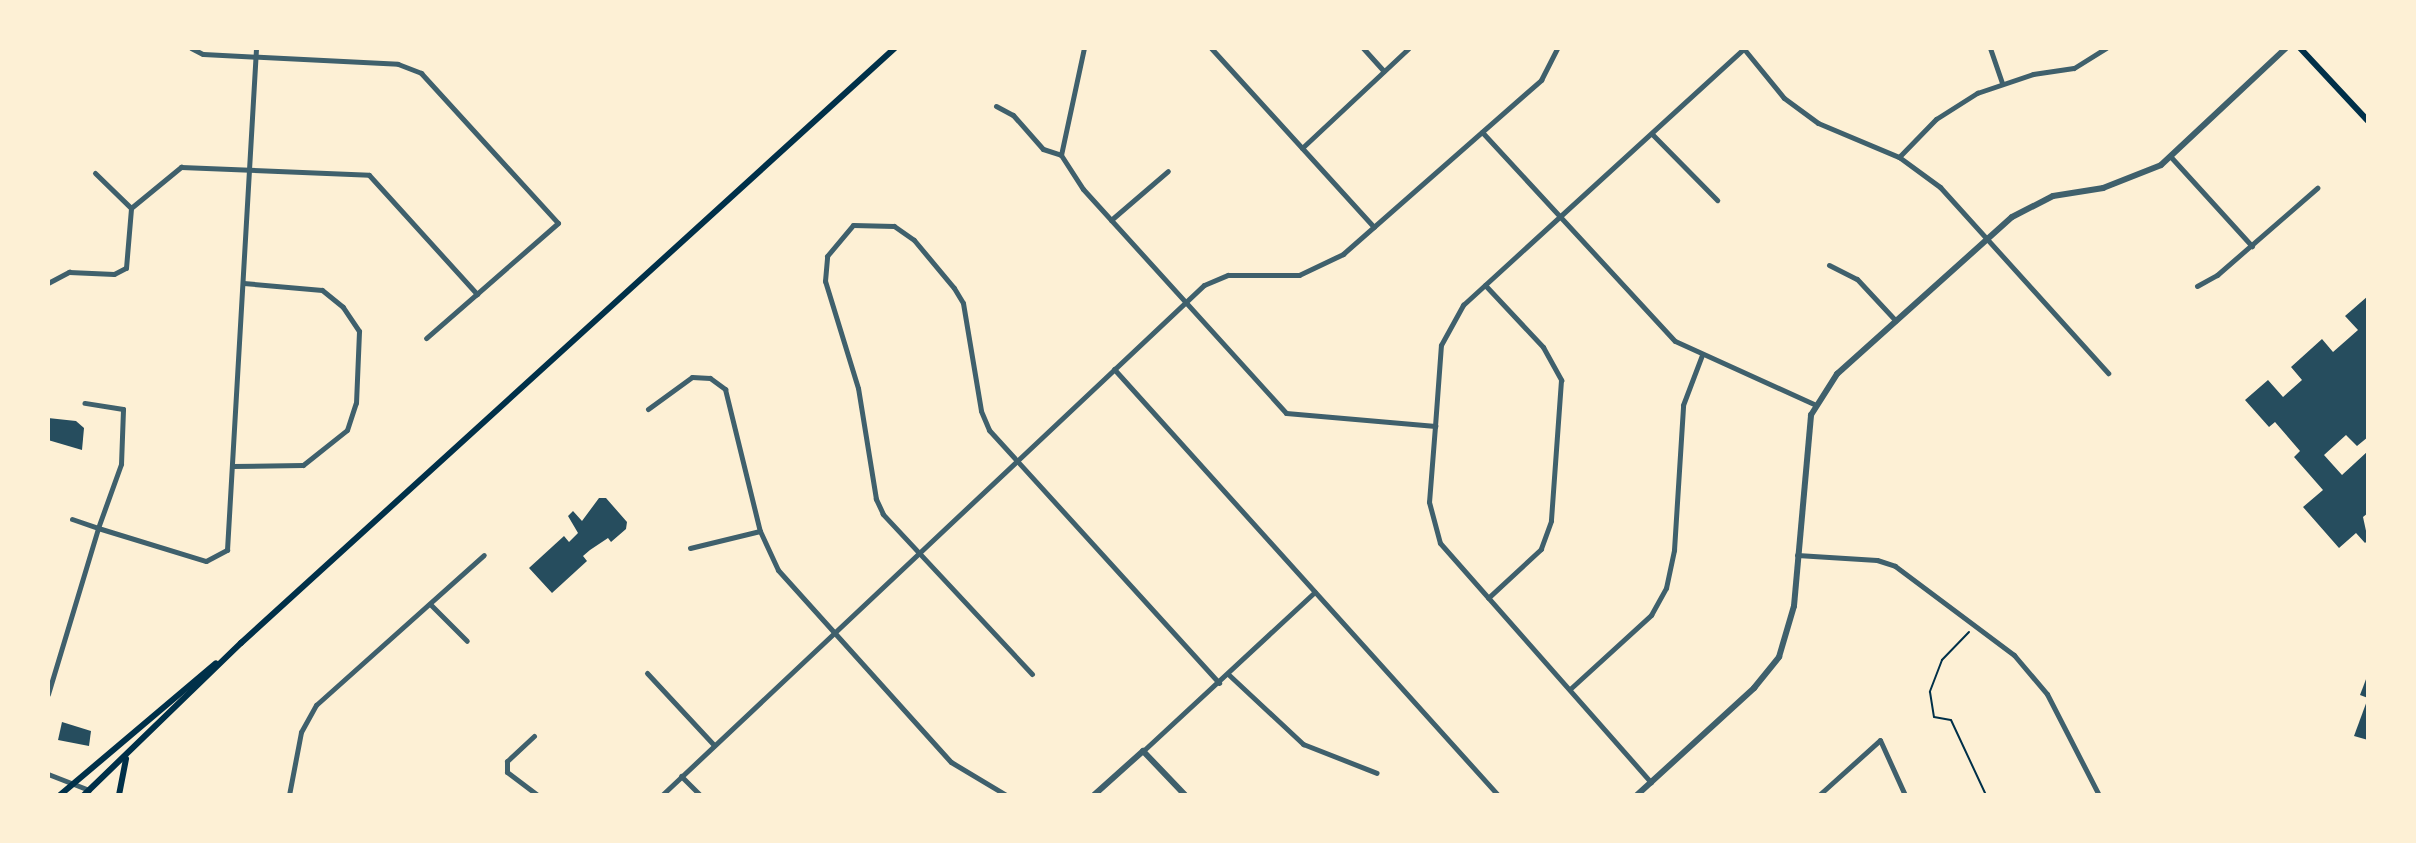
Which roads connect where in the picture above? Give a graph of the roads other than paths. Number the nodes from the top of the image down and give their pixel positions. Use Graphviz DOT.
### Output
graph roads {
  1 [pos="191,48"];
  2 [pos="256,48"];
  3 [pos="895,48"];
  4 [pos="1084,48"];
  5 [pos="1211,48"];
  6 [pos="1363,48"];
  7 [pos="1409,48"];
  8 [pos="1557,48"];
  9 [pos="1744,48"];
  10 [pos="1990,48"];
  11 [pos="2106,48"];
  12 [pos="2286,48"];
  13 [pos="2300,48"];
  14 [pos="256,57"];
  15 [pos="1384,71"];
  16 [pos="2002,83"];
  17 [pos="996,106"];
  18 [pos="2368,121"];
  19 [pos="1482,132"];
  20 [pos="1652,134"];
  21 [pos="1302,148"];
  22 [pos="1061,155"];
  23 [pos="2170,156"];
  24 [pos="1899,157"];
  25 [pos="249,170"];
  26 [pos="1168,171"];
  27 [pos="95,173"];
  28 [pos="2317,188"];
  29 [pos="1717,200"];
  30 [pos="131,208"];
  31 [pos="1561,217"];
  32 [pos="1111,220"];
  33 [pos="1374,227"];
  34 [pos="1987,237"];
  35 [pos="2252,246"];
  36 [pos="1829,265"];
  37 [pos="48,283"];
  38 [pos="243,283"];
  39 [pos="1485,285"];
  40 [pos="2197,286"];
  41 [pos="477,294"];
  42 [pos="1185,303"];
  43 [pos="1896,321"];
  44 [pos="426,338"];
  45 [pos="1702,355"];
  46 [pos="1114,369"];
  47 [pos="2108,373"];
  48 [pos="84,403"];
  49 [pos="1814,404"];
  50 [pos="648,409"];
  51 [pos="1435,426"];
  52 [pos="1017,461"];
  53 [pos="232,466"];
  54 [pos="72,519"];
  55 [pos="98,528"];
  56 [pos="760,531"];
  57 [pos="690,548"];
  58 [pos="919,553"];
  59 [pos="484,555"];
  60 [pos="1797,555"];
  61 [pos="1315,592"];
  62 [pos="1488,598"];
  63 [pos="430,604"];
  64 [pos="835,631"];
  65 [pos="467,641"];
  66 [pos="241,643"];
  67 [pos="647,673"];
  68 [pos="1032,674"];
  69 [pos="1228,674"];
  70 [pos="1219,683"];
  71 [pos="1570,689"];
  72 [pos="48,694"];
  73 [pos="534,736"];
  74 [pos="714,745"];
  75 [pos="1143,751"];
  76 [pos="127,755"];
  77 [pos="1377,773"];
  78 [pos="48,774"];
  79 [pos="681,776"];
  80 [pos="75,782"];
  81 [pos="1651,782"];
  82 [pos="86,793"];
  83 [pos="60,795"];
  84 [pos="98,795"];
  85 [pos="119,795"];
  86 [pos="289,795"];
  87 [pos="538,795"];
  88 [pos="662,795"];
  89 [pos="700,795"];
  90 [pos="1006,795"];
  91 [pos="1094,795"];
  92 [pos="1185,795"];
  93 [pos="1498,795"];
  94 [pos="1637,795"];
  95 [pos="1819,795"];
  96 [pos="1905,795"];
  97 [pos="2099,795"];
  1 -- 14 [label="street"];
  2 -- 14 [label="street"];
  3 -- 66 [label="main road"];
  4 -- 22 [label="street"];
  5 -- 21 [label="street"];
  6 -- 15 [label="street"];
  7 -- 15 [label="street"];
  8 -- 19 [label="street"];
  9 -- 20 [label="street"];
  9 -- 24 [label="street"];
  10 -- 16 [label="street"];
  11 -- 16 [label="street"];
  12 -- 23 [label="street"];
  13 -- 18 [label="main road"];
  14 -- 25 [label="street"];
  14 -- 41 [label="street"];
  15 -- 21 [label="street"];
  16 -- 24 [label="street"];
  17 -- 22 [label="street"];
  19 -- 31 [label="street"];
  19 -- 33 [label="street"];
  20 -- 29 [label="street"];
  20 -- 31 [label="street"];
  21 -- 33 [label="street"];
  22 -- 32 [label="street"];
  23 -- 34 [label="street"];
  23 -- 35 [label="street"];
  24 -- 34 [label="street"];
  25 -- 30 [label="street"];
  25 -- 38 [label="street"];
  25 -- 41 [label="street"];
  26 -- 32 [label="street"];
  27 -- 30 [label="street"];
  28 -- 35 [label="street"];
  30 -- 37 [label="street"];
  31 -- 39 [label="street"];
  31 -- 45 [label="street"];
  32 -- 42 [label="street"];
  33 -- 42 [label="street"];
  34 -- 43 [label="street"];
  34 -- 47 [label="street"];
  35 -- 40 [label="street"];
  36 -- 43 [label="street"];
  38 -- 53 [label="street"];
  38 -- 53 [label="street"];
  39 -- 51 [label="street"];
  39 -- 62 [label="street"];
  41 -- 44 [label="street"];
  42 -- 46 [label="street"];
  42 -- 51 [label="street"];
  43 -- 49 [label="street"];
  45 -- 49 [label="street"];
  45 -- 71 [label="street"];
  46 -- 52 [label="street"];
  46 -- 61 [label="street"];
  48 -- 55 [label="street"];
  49 -- 60 [label="street"];
  50 -- 56 [label="street"];
  51 -- 62 [label="street"];
  52 -- 58 [label="street"];
  52 -- 58 [label="street"];
  52 -- 70 [label="street"];
  53 -- 55 [label="street"];
  54 -- 55 [label="street"];
  55 -- 72 [label="street"];
  56 -- 57 [label="street"];
  56 -- 64 [label="street"];
  58 -- 64 [label="street"];
  58 -- 68 [label="street"];
  59 -- 63 [label="street"];
  60 -- 81 [label="street"];
  60 -- 97 [label="street"];
  61 -- 69 [label="street"];
  61 -- 93 [label="street"];
  62 -- 71 [label="street"];
  63 -- 65 [label="street"];
  63 -- 86 [label="street"];
  64 -- 74 [label="street"];
  64 -- 90 [label="street"];
  66 -- 76 [label="main road"];
  66 -- 80 [label="main road"];
  67 -- 74 [label="street"];
  69 -- 70 [label="street"];
  69 -- 77 [label="street"];
  70 -- 75 [label="street"];
  71 -- 81 [label="street"];
  73 -- 87 [label="street"];
  74 -- 79 [label="street"];
  75 -- 91 [label="street"];
  75 -- 92 [label="street"];
  76 -- 82 [label="main road"];
  76 -- 85 [label="main road"];
  78 -- 80 [label="street"];
  79 -- 88 [label="street"];
  79 -- 89 [label="street"];
  80 -- 82 [label="street"];
  80 -- 83 [label="main road"];
  81 -- 94 [label="street"];
  82 -- 84 [label="street"];
  95 -- 96 [label="street"];
}
